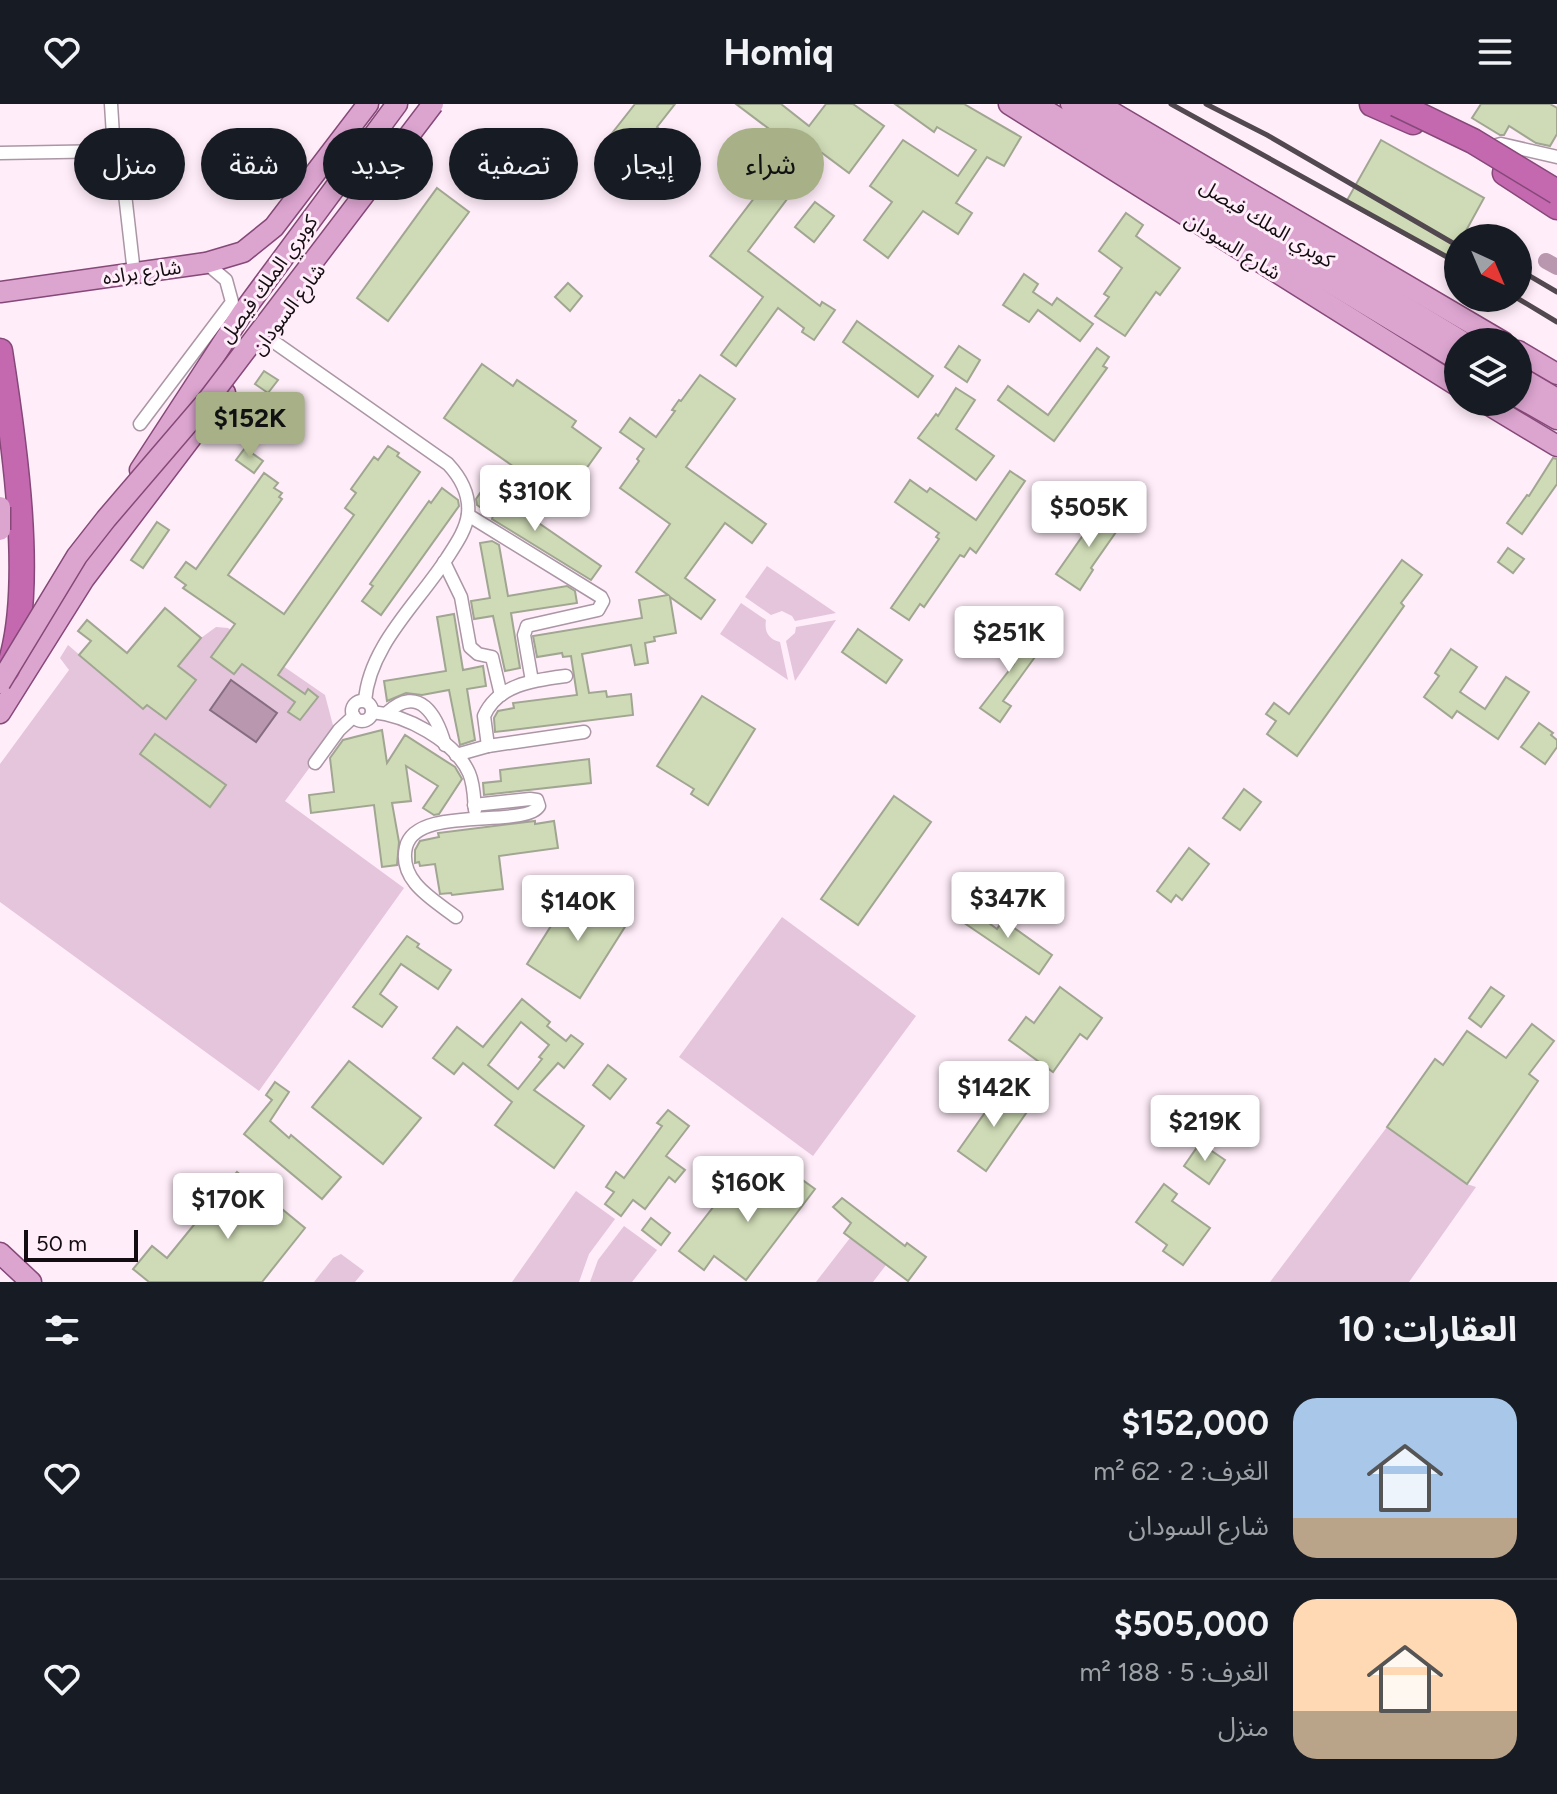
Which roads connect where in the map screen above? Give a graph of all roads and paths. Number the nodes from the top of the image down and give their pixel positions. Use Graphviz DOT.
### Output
graph roads {
  1 [pos="111,104"];
  2 [pos="368,104"];
  3 [pos="397,104"];
  4 [pos="433,104"];
  5 [pos="443,104"];
  6 [pos="1071,104"];
  7 [pos="1098,104"];
  8 [pos="1372,104"];
  9 [pos="1396,104"];
  10 [pos="1019,106"];
  11 [pos="113,128"];
  12 [pos="74,152"];
  13 [pos="0,153"];
  14 [pos="1481,153"];
  15 [pos="1557,157"];
  16 [pos="1557,192"];
  17 [pos="126,200"];
  18 [pos="1557,207"];
  19 [pos="206,263"];
  20 [pos="134,273"];
  21 [pos="0,292"];
  22 [pos="1479,328"];
  23 [pos="1444,330"];
  24 [pos="267,337"];
  25 [pos="0,351"];
  26 [pos="1444,352"];
  27 [pos="1532,359"];
  28 [pos="1557,374"];
  29 [pos="1444,377"];
  30 [pos="1532,384"];
  31 [pos="1557,399"];
  32 [pos="1532,405"];
  33 [pos="1507,416"];
  34 [pos="1557,419"];
  35 [pos="140,424"];
  36 [pos="1557,446"];
  37 [pos="9,501"];
  38 [pos="468,515"];
  39 [pos="0,516"];
  40 [pos="0,530"];
  41 [pos="444,562"];
  42 [pos="84,579"];
  43 [pos="566,676"];
  44 [pos="532,681"];
  45 [pos="0,683"];
  46 [pos="0,691"];
  47 [pos="501,695"];
  48 [pos="368,707"];
  49 [pos="0,713"];
  50 [pos="387,713"];
  51 [pos="584,732"];
  52 [pos="445,745"];
  53 [pos="488,746"];
  54 [pos="456,755"];
  55 [pos="315,763"];
  56 [pos="475,811"];
  57 [pos="456,917"];
  58 [pos="0,1253"];
  59 [pos="31,1282"];
  1 -- 11 [label="street"];
  2 -- 19 [label="main road, شارع براده"];
  3 -- 42 [label="main road, كوبري الملك فيصل"];
  4 -- 45 [label="main road, كوبري الملك فيصل, bridge"];
  5 -- 24 [label="main road, شارع السودان"];
  6 -- 23 [label="main road, كوبري الملك فيصل"];
  7 -- 22 [label="main road"];
  8 -- 18 [label="highway"];
  9 -- 16 [label="highway, bridge"];
  10 -- 26 [label="main road, كوبري الملك فيصل"];
  10 -- 29 [label="main road, شارع السودان"];
  12 -- 13 [label="street"];
  14 -- 15 [label="street"];
  17 -- 20 [label="street"];
  19 -- 20 [label="main road, شارع براده"];
  19 -- 35 [label="street"];
  20 -- 21 [label="main road, شارع براده"];
  24 -- 38 [label="street"];
  24 -- 42 [label="main road, شارع السودان"];
  25 -- 37 [label="highway"];
  27 -- 28 [label="main road"];
  30 -- 31 [label="main road"];
  32 -- 34 [label="main road"];
  33 -- 36 [label="main road"];
  37 -- 39 [label="highway"];
  37 -- 40 [label="main road, bridge"];
  37 -- 46 [label="highway"];
  38 -- 41 [label="street"];
  38 -- 44 [label="street"];
  41 -- 47 [label="street"];
  41 -- 48 [label="street"];
  42 -- 49 [label="main road, شارع السودان"];
  43 -- 44 [label="street"];
  44 -- 47 [label="street"];
  47 -- 53 [label="street"];
  48 -- 50 [label="street"];
  48 -- 55 [label="street"];
  50 -- 52 [label="street"];
  50 -- 52 [label="street"];
  51 -- 53 [label="street"];
  52 -- 54 [label="street"];
  53 -- 54 [label="street"];
  54 -- 56 [label="street"];
  56 -- 56 [label="street"];
  56 -- 57 [label="street"];
  58 -- 59 [label="main road"];
}
